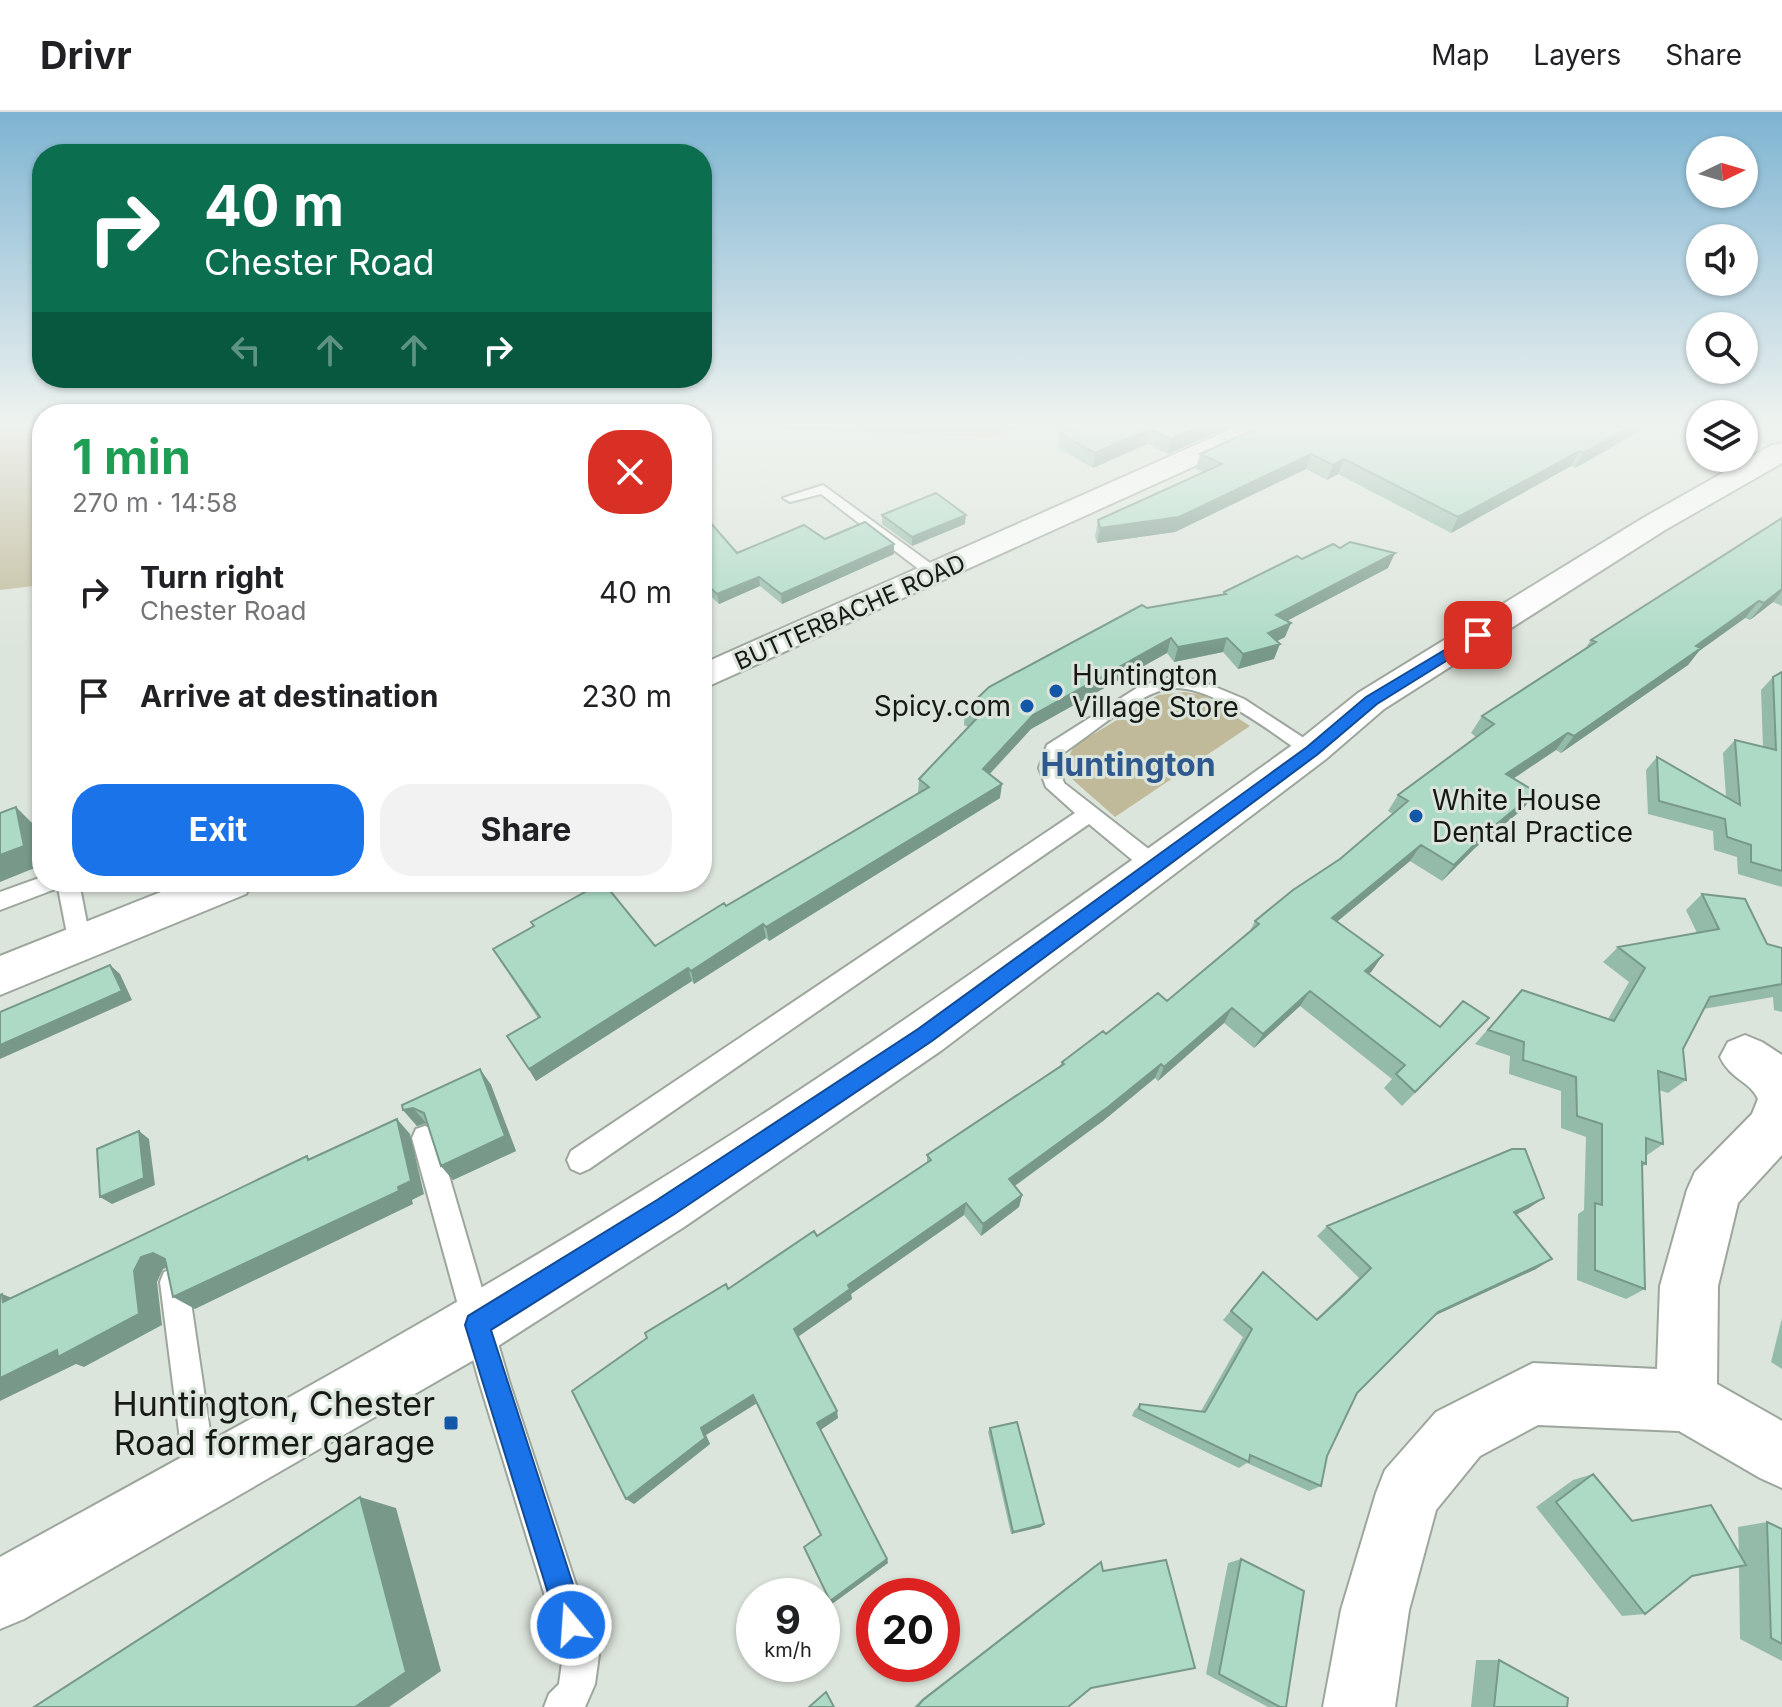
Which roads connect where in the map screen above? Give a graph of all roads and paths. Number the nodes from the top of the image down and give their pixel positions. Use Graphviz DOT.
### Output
graph roads {
  1 [pos="838,500"];
  2 [pos="1097,500"];
  3 [pos="1695,500"];
  4 [pos="935,574"];
  5 [pos="712,663"];
  6 [pos="1312,750"];
  7 [pos="1088,815"];
  8 [pos="1156,867"];
  9 [pos="32,889"];
  10 [pos="70,892"];
  11 [pos="207,892"];
  12 [pos="0,901"];
  13 [pos="80,944"];
  14 [pos="0,976"];
  15 [pos="1773,1082"];
  16 [pos="425,1138"];
  17 [pos="580,1160"];
  18 [pos="174,1282"];
  19 [pos="477,1325"];
  20 [pos="1686,1401"];
  21 [pos="1782,1456"];
  22 [pos="201,1479"];
  23 [pos="0,1595"];
  24 [pos="562,1707"];
  25 [pos="1359,1707"];
  1 -- 4 [label="lane"];
  2 -- 4 [label="main road, BUTTERBACHE ROAD"];
  3 -- 6 [label="main road"];
  4 -- 5 [label="main road, BUTTERBACHE ROAD"];
  6 -- 7 [label="lane"];
  6 -- 8 [label="main road"];
  7 -- 8 [label="lane"];
  7 -- 17 [label="lane"];
  8 -- 19 [label="main road"];
  9 -- 12 [label="lane"];
  10 -- 13 [label="lane"];
  11 -- 13 [label="main road"];
  13 -- 14 [label="main road"];
  15 -- 20 [label="main road"];
  16 -- 19 [label="lane"];
  18 -- 22 [label="lane"];
  19 -- 22 [label="main road"];
  19 -- 24 [label="lane"];
  20 -- 21 [label="main road"];
  20 -- 25 [label="main road"];
  22 -- 23 [label="main road"];
}
